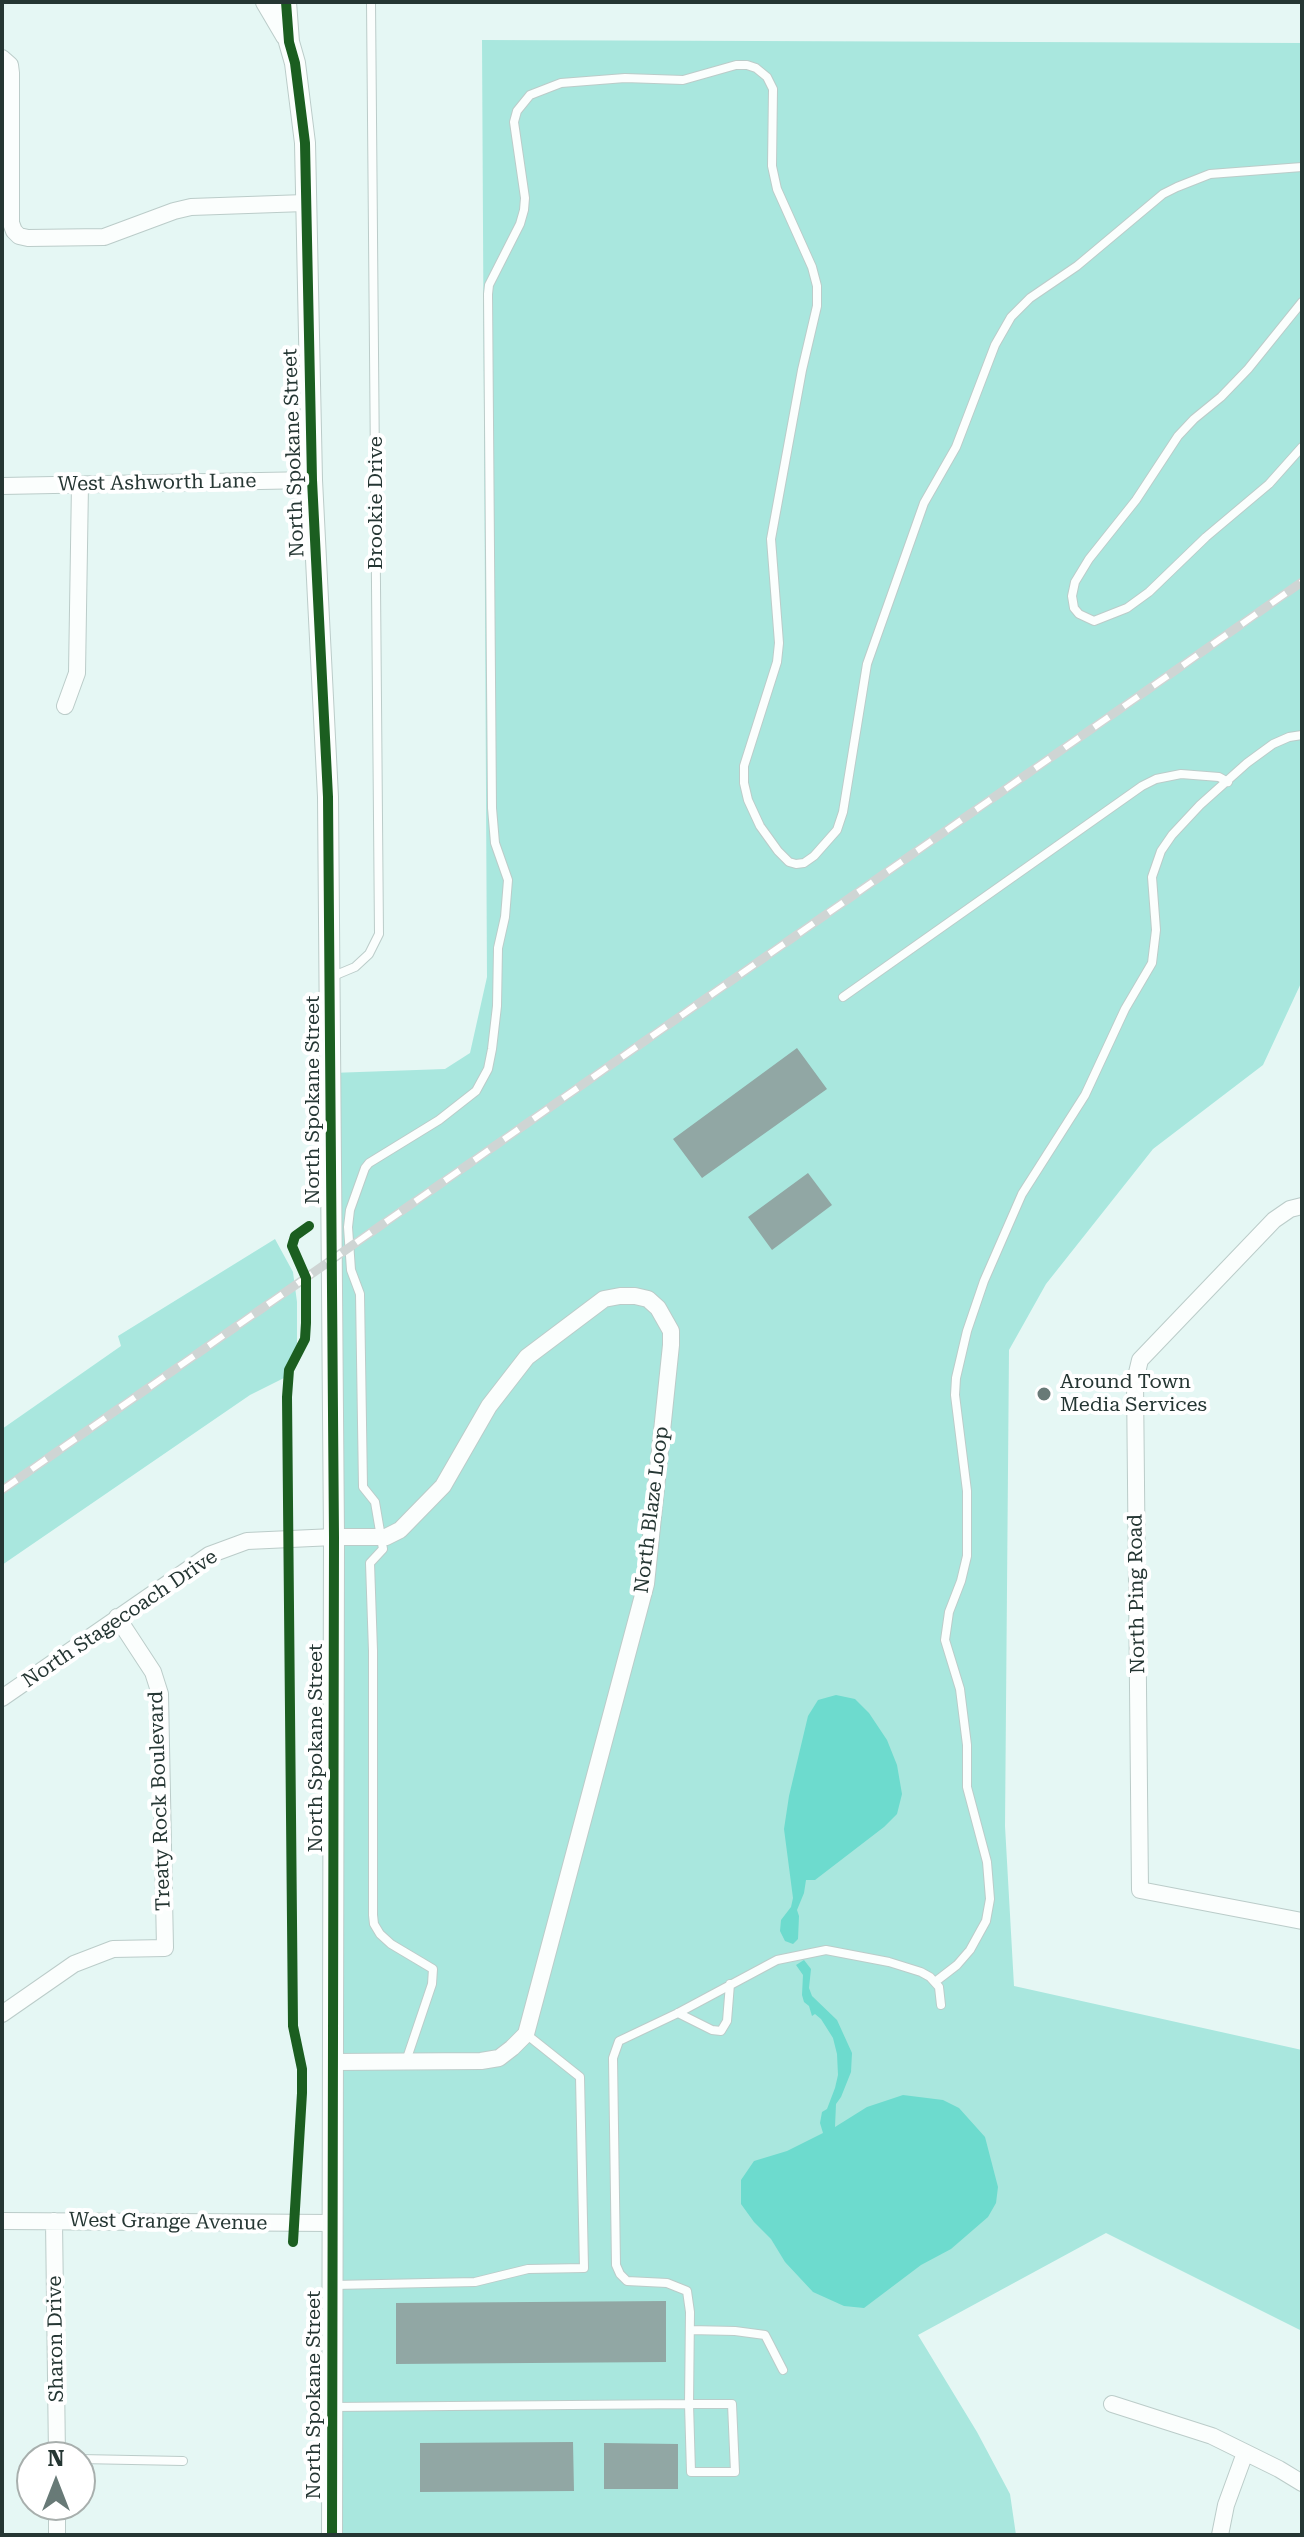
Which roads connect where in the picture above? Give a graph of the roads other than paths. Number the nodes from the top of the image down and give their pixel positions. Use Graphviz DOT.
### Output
graph roads {
  1 [pos="266,2"];
  2 [pos="286,2"];
  3 [pos="371,2"];
  4 [pos="289,42"];
  5 [pos="2,58"];
  6 [pos="1302,167"];
  7 [pos="305,203"];
  8 [pos="1302,302"];
  9 [pos="1302,447"];
  10 [pos="312,480"];
  11 [pos="80,484"];
  12 [pos="2,486"];
  13 [pos="65,706"];
  14 [pos="1302,735"];
  15 [pos="1228,782"];
  16 [pos="330,978"];
  17 [pos="843,997"];
  18 [pos="1302,1206"];
  19 [pos="334,1537"];
  20 [pos="380,1537"];
  21 [pos="117,1617"];
  22 [pos="2,1698"];
  23 [pos="1302,1921"];
  24 [pos="935,1982"];
  25 [pos="730,1984"];
  26 [pos="941,2005"];
  27 [pos="678,2013"];
  28 [pos="2,2014"];
  29 [pos="526,2034"];
  30 [pos="406,2061"];
  31 [pos="334,2062"];
  32 [pos="2,2221"];
  33 [pos="54,2221"];
  34 [pos="334,2223"];
  35 [pos="333,2285"];
  36 [pos="690,2330"];
  37 [pos="783,2370"];
  38 [pos="689,2404"];
  39 [pos="1112,2404"];
  40 [pos="332,2407"];
  41 [pos="57,2441"];
  42 [pos="1245,2453"];
  43 [pos="96,2459"];
  44 [pos="183,2461"];
  45 [pos="1302,2483"];
  46 [pos="332,2535"];
  47 [pos="1220,2535"];
  1 -- 4 [label="street, North Spokane Street"];
  2 -- 4 [label="street, North Spokane Street"];
  3 -- 16 [label="lane, Brookie Drive"];
  4 -- 7 [label="street, North Spokane Street"];
  5 -- 7 [label="street"];
  6 -- 20 [label="lane"];
  7 -- 10 [label="street, North Spokane Street"];
  8 -- 9 [label="lane"];
  10 -- 11 [label="street, West Ashworth Lane"];
  10 -- 16 [label="street, North Spokane Street"];
  11 -- 12 [label="street, West Ashworth Lane"];
  11 -- 13 [label="street"];
  14 -- 15 [label="lane"];
  15 -- 17 [label="lane"];
  15 -- 24 [label="lane"];
  16 -- 19 [label="street, North Spokane Street"];
  18 -- 23 [label="street, North Ping Road"];
  19 -- 20 [label="street"];
  19 -- 21 [label="street, North Stagecoach Drive"];
  19 -- 31 [label="street, North Spokane Street"];
  20 -- 29 [label="street, North Blaze Loop"];
  20 -- 30 [label="lane"];
  21 -- 22 [label="street, North Stagecoach Drive"];
  21 -- 28 [label="street, Treaty Rock Boulevard"];
  24 -- 25 [label="lane"];
  24 -- 26 [label="lane"];
  25 -- 27 [label="lane"];
  25 -- 27 [label="lane"];
  27 -- 36 [label="lane"];
  29 -- 30 [label="street"];
  29 -- 35 [label="lane"];
  30 -- 31 [label="street"];
  31 -- 34 [label="street, North Spokane Street"];
  32 -- 33 [label="street, West Grange Avenue"];
  33 -- 34 [label="street, West Grange Avenue"];
  33 -- 41 [label="street, Sharon Drive"];
  34 -- 35 [label="street, North Spokane Street"];
  35 -- 40 [label="street, North Spokane Street"];
  36 -- 37 [label="lane"];
  36 -- 38 [label="lane"];
  38 -- 38 [label="lane"];
  38 -- 40 [label="lane"];
  39 -- 42 [label="street"];
  40 -- 46 [label="street, North Spokane Street"];
  42 -- 45 [label="street"];
  42 -- 47 [label="street"];
  43 -- 44 [label="lane"];
}
